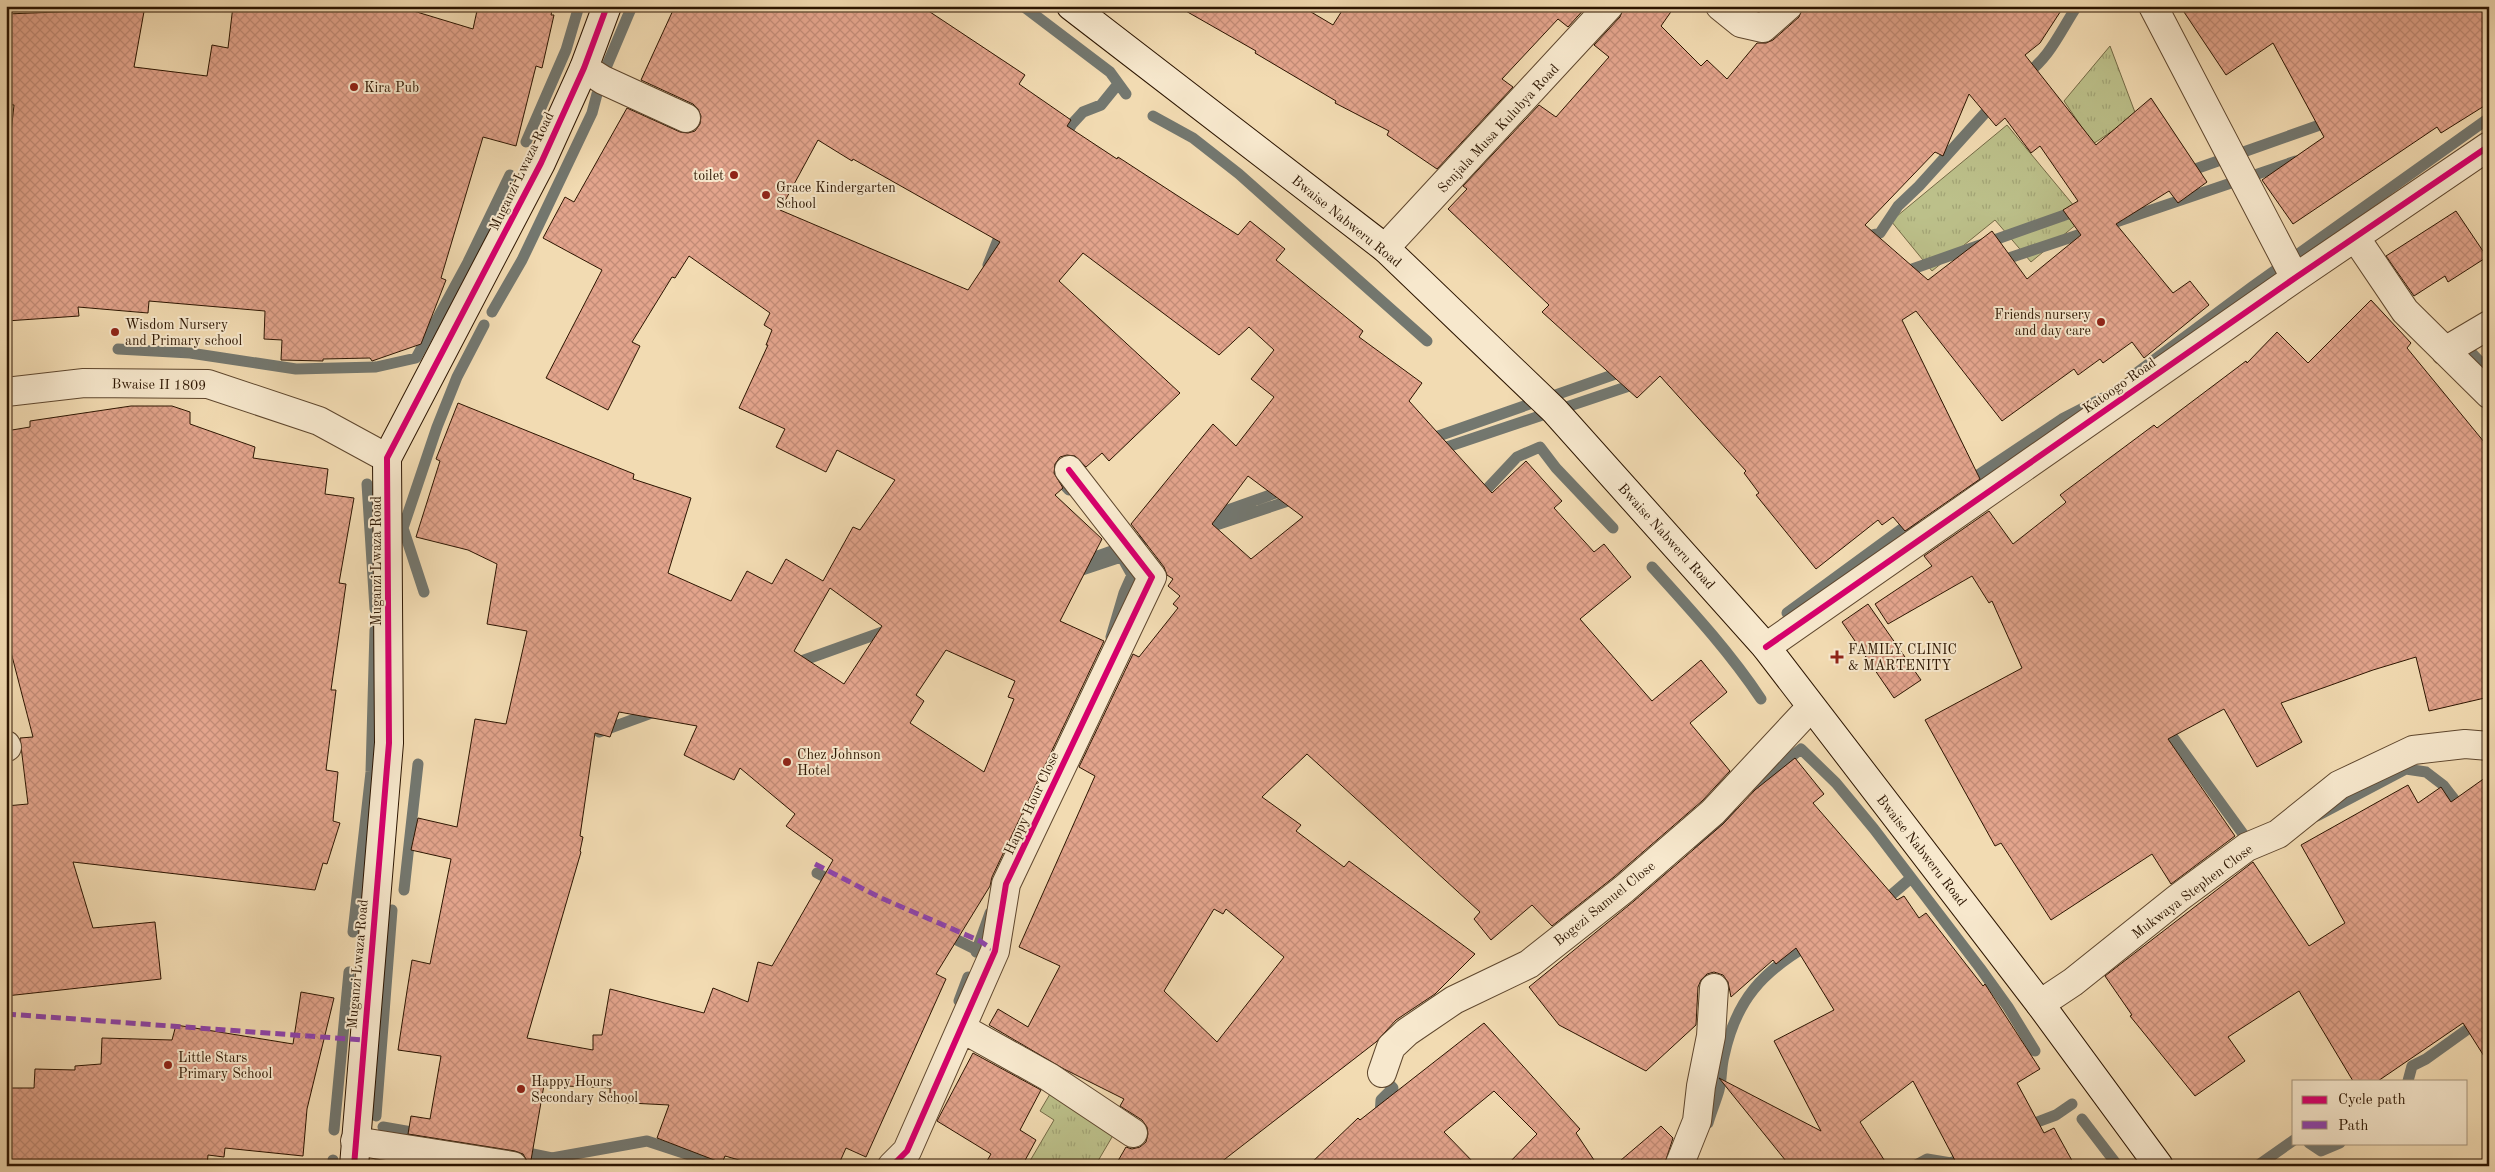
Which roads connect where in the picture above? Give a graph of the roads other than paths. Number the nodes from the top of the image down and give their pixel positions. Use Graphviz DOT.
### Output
graph roads {
  1 [pos="607,6"];
  2 [pos="1071,6"];
  3 [pos="1720,6"];
  4 [pos="1788,6"];
  5 [pos="2153,6"];
  6 [pos="1601,10"];
  7 [pos="584,68"];
  8 [pos="686,118"];
  9 [pos="2489,146"];
  10 [pos="2355,237"];
  11 [pos="1385,248"];
  12 [pos="2295,278"];
  13 [pos="2489,326"];
  14 [pos="2445,350"];
  15 [pos="6,392"];
  16 [pos="2489,394"];
  17 [pos="387,458"];
  18 [pos="1069,470"];
  19 [pos="1766,648"];
  20 [pos="1811,706"];
  21 [pos="2489,746"];
  22 [pos="1714,988"];
  23 [pos="2040,1004"];
  24 [pos="963,1029"];
  25 [pos="1382,1073"];
  26 [pos="1133,1133"];
  27 [pos="355,1153"];
  28 [pos="513,1166"];
  29 [pos="892,1166"];
  30 [pos="1679,1166"];
  31 [pos="2159,1166"];
  1 -- 7 [label="street, Muganzi Lwaza Road"];
  2 -- 11 [label="street, Bwaise Nabweru Road"];
  3 -- 4 [label="street"];
  5 -- 12 [label="street"];
  6 -- 11 [label="street, Senjala Musa Kulubya Road"];
  7 -- 8 [label="street"];
  7 -- 17 [label="street, Muganzi Lwaza Road"];
  9 -- 10 [label="street, Katoogo Road"];
  10 -- 12 [label="street, Katoogo Road"];
  10 -- 14 [label="street"];
  11 -- 19 [label="street, Bwaise Nabweru Road"];
  12 -- 19 [label="street, Katoogo Road"];
  13 -- 14 [label="street"];
  14 -- 16 [label="street"];
  15 -- 17 [label="street, Bwaise II 1809"];
  17 -- 27 [label="street, Muganzi Lwaza Road"];
  18 -- 24 [label="street, Happy Hour Close"];
  19 -- 20 [label="street, Bwaise Nabweru Road"];
  20 -- 23 [label="street, Bwaise Nabweru Road"];
  20 -- 25 [label="street, Bogezi Samuel Close"];
  21 -- 23 [label="street, Mukwaya Stephen Close"];
  22 -- 30 [label="street"];
  23 -- 31 [label="street, Bwaise Nabweru Road"];
  24 -- 26 [label="street"];
  24 -- 29 [label="street, Happy Hour Close"];
  27 -- 28 [label="street"];
}
